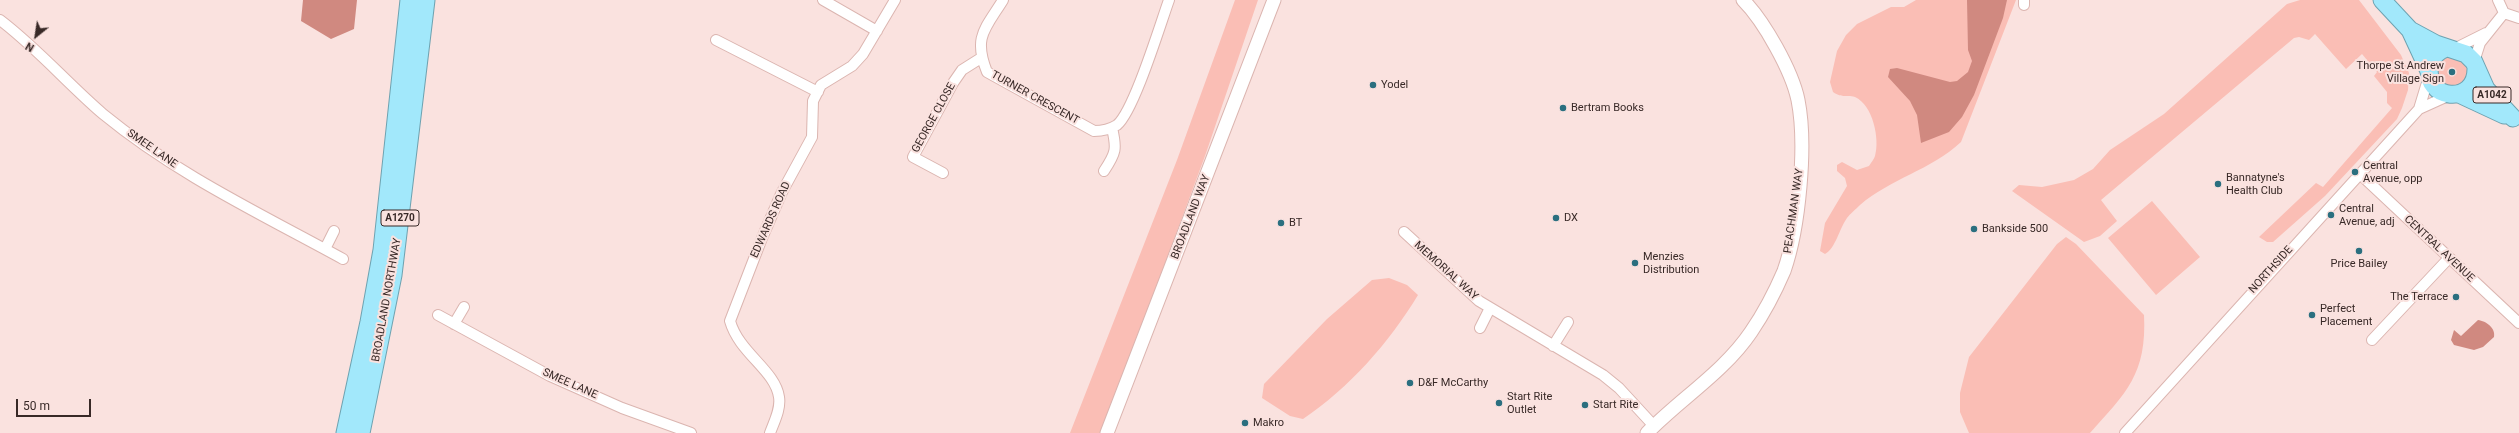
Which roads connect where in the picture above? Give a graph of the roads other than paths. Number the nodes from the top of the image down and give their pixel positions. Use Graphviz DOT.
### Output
graph roads {
  1 [pos="409,0"];
  2 [pos="426,0"];
  3 [pos="823,0"];
  4 [pos="896,0"];
  5 [pos="1003,0"];
  6 [pos="1169,0"];
  7 [pos="1274,0"];
  8 [pos="1743,0"];
  9 [pos="2382,0"];
  10 [pos="2498,0"];
  11 [pos="2504,13"];
  12 [pos="2519,18"];
  13 [pos="0,20"];
  14 [pos="2410,30"];
  15 [pos="877,31"];
  16 [pos="2487,32"];
  17 [pos="716,40"];
  18 [pos="2450,48"];
  19 [pos="981,58"];
  20 [pos="2475,66"];
  21 [pos="2429,74"];
  22 [pos="818,92"];
  23 [pos="2455,94"];
  24 [pos="2419,109"];
  25 [pos="2516,120"];
  26 [pos="1112,128"];
  27 [pos="1104,171"];
  28 [pos="943,173"];
  29 [pos="2360,174"];
  30 [pos="334,231"];
  31 [pos="1404,232"];
  32 [pos="325,249"];
  33 [pos="2449,258"];
  34 [pos="343,259"];
  35 [pos="464,307"];
  36 [pos="1490,308"];
  37 [pos="438,315"];
  38 [pos="1568,322"];
  39 [pos="2519,323"];
  40 [pos="454,324"];
  41 [pos="1480,328"];
  42 [pos="2372,340"];
  43 [pos="1553,346"];
  44 [pos="1650,430"];
  45 [pos="345,433"];
  46 [pos="361,433"];
  47 [pos="690,433"];
  48 [pos="770,433"];
  49 [pos="1107,433"];
  50 [pos="2125,433"];
  1 -- 45 [label="highway, BROADLAND NORTHWAY / A1270"];
  2 -- 46 [label="highway, BROADLAND NORTHWAY / A1270"];
  3 -- 15 [label="street"];
  4 -- 15 [label="street, EDWARDS ROAD"];
  5 -- 19 [label="street"];
  6 -- 26 [label="street"];
  7 -- 49 [label="street, BROADLAND WAY"];
  8 -- 44 [label="street, PEACHMAN WAY"];
  9 -- 14 [label="highway, A1042"];
  10 -- 11 [label="street"];
  11 -- 12 [label="street"];
  11 -- 16 [label="street"];
  13 -- 32 [label="street, SMEE LANE"];
  14 -- 18 [label="highway, A1042"];
  14 -- 21 [label="highway, A1042"];
  15 -- 22 [label="street, EDWARDS ROAD"];
  16 -- 18 [label="street"];
  16 -- 20 [label="street"];
  17 -- 22 [label="street"];
  18 -- 20 [label="highway, A1042"];
  18 -- 21 [label="highway"];
  19 -- 26 [label="street, TURNER CRESCENT"];
  19 -- 28 [label="street, GEORGE CLOSE"];
  20 -- 23 [label="highway, A1042"];
  20 -- 25 [label="highway, A1042"];
  21 -- 23 [label="highway, A1042"];
  21 -- 24 [label="street, NORTHSIDE"];
  22 -- 48 [label="street, EDWARDS ROAD"];
  23 -- 24 [label="street, NORTHSIDE"];
  23 -- 25 [label="highway, A1042"];
  24 -- 29 [label="street, NORTHSIDE"];
  26 -- 27 [label="street"];
  29 -- 33 [label="street, CENTRAL AVENUE"];
  29 -- 50 [label="street, NORTHSIDE"];
  30 -- 32 [label="street"];
  31 -- 36 [label="street, MEMORIAL WAY"];
  32 -- 34 [label="street, SMEE LANE"];
  33 -- 39 [label="street, CENTRAL AVENUE"];
  33 -- 42 [label="street"];
  35 -- 40 [label="street"];
  36 -- 41 [label="street"];
  36 -- 43 [label="street, MEMORIAL WAY"];
  37 -- 40 [label="street, SMEE LANE"];
  38 -- 43 [label="street"];
  40 -- 47 [label="street, SMEE LANE"];
  43 -- 44 [label="street, MEMORIAL WAY"];
}
